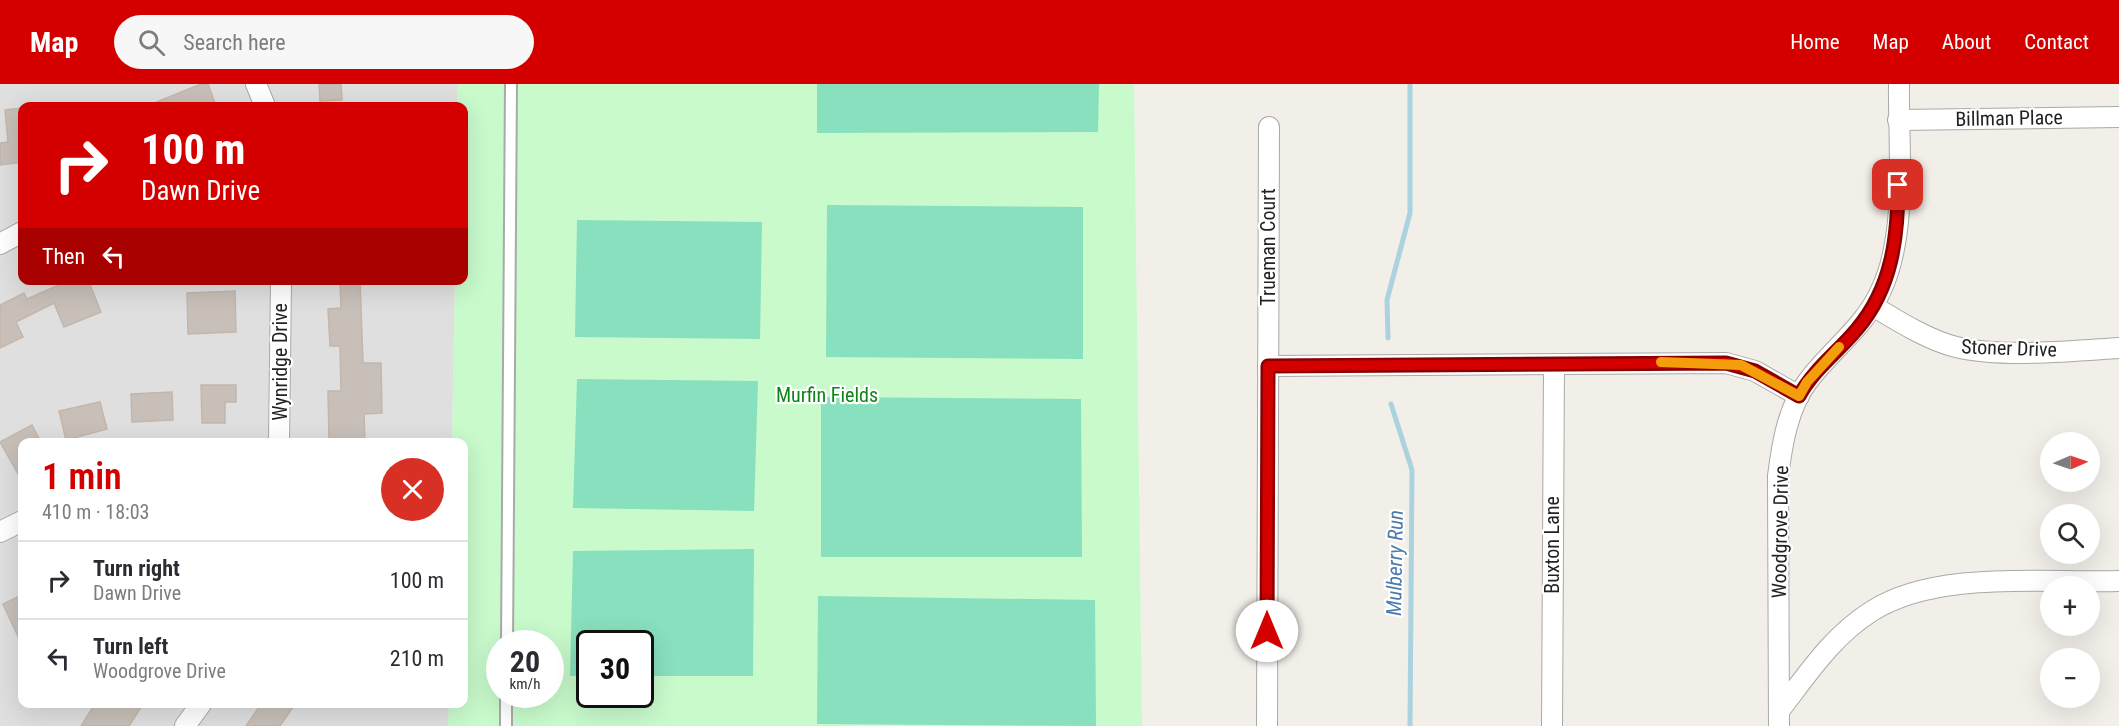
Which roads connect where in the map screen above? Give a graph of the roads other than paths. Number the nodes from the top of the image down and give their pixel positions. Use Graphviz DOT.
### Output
graph roads {
  1 [pos="256,84"];
  2 [pos="511,84"];
  3 [pos="1899,84"];
  4 [pos="263,102"];
  5 [pos="2119,117"];
  6 [pos="1898,120"];
  7 [pos="1269,127"];
  8 [pos="18,234"];
  9 [pos="0,244"];
  10 [pos="281,285"];
  11 [pos="1873,306"];
  12 [pos="2119,348"];
  13 [pos="1554,364"];
  14 [pos="1268,366"];
  15 [pos="1799,396"];
  16 [pos="279,438"];
  17 [pos="18,522"];
  18 [pos="0,532"];
  19 [pos="2119,581"];
  20 [pos="507,630"];
  21 [pos="198,708"];
  22 [pos="506,708"];
  23 [pos="1779,719"];
  24 [pos="185,726"];
  25 [pos="506,726"];
  26 [pos="1267,726"];
  27 [pos="1552,726"];
  1 -- 4 [label="street"];
  2 -- 20 [label="lane"];
  3 -- 6 [label="street, Woodgrove Drive"];
  5 -- 6 [label="street, Billman Place"];
  6 -- 11 [label="street, Woodgrove Drive"];
  7 -- 14 [label="street, Trueman Court"];
  8 -- 9 [label="street"];
  10 -- 16 [label="street, Wynridge Drive"];
  11 -- 12 [label="street, Stoner Drive"];
  11 -- 15 [label="street, Woodgrove Drive"];
  13 -- 14 [label="street"];
  13 -- 15 [label="street"];
  13 -- 27 [label="street, Buxton Lane"];
  14 -- 26 [label="street, Trueman Court"];
  15 -- 23 [label="street, Woodgrove Drive"];
  17 -- 18 [label="street"];
  19 -- 23 [label="street"];
  21 -- 24 [label="street"];
  22 -- 25 [label="lane"];
}
